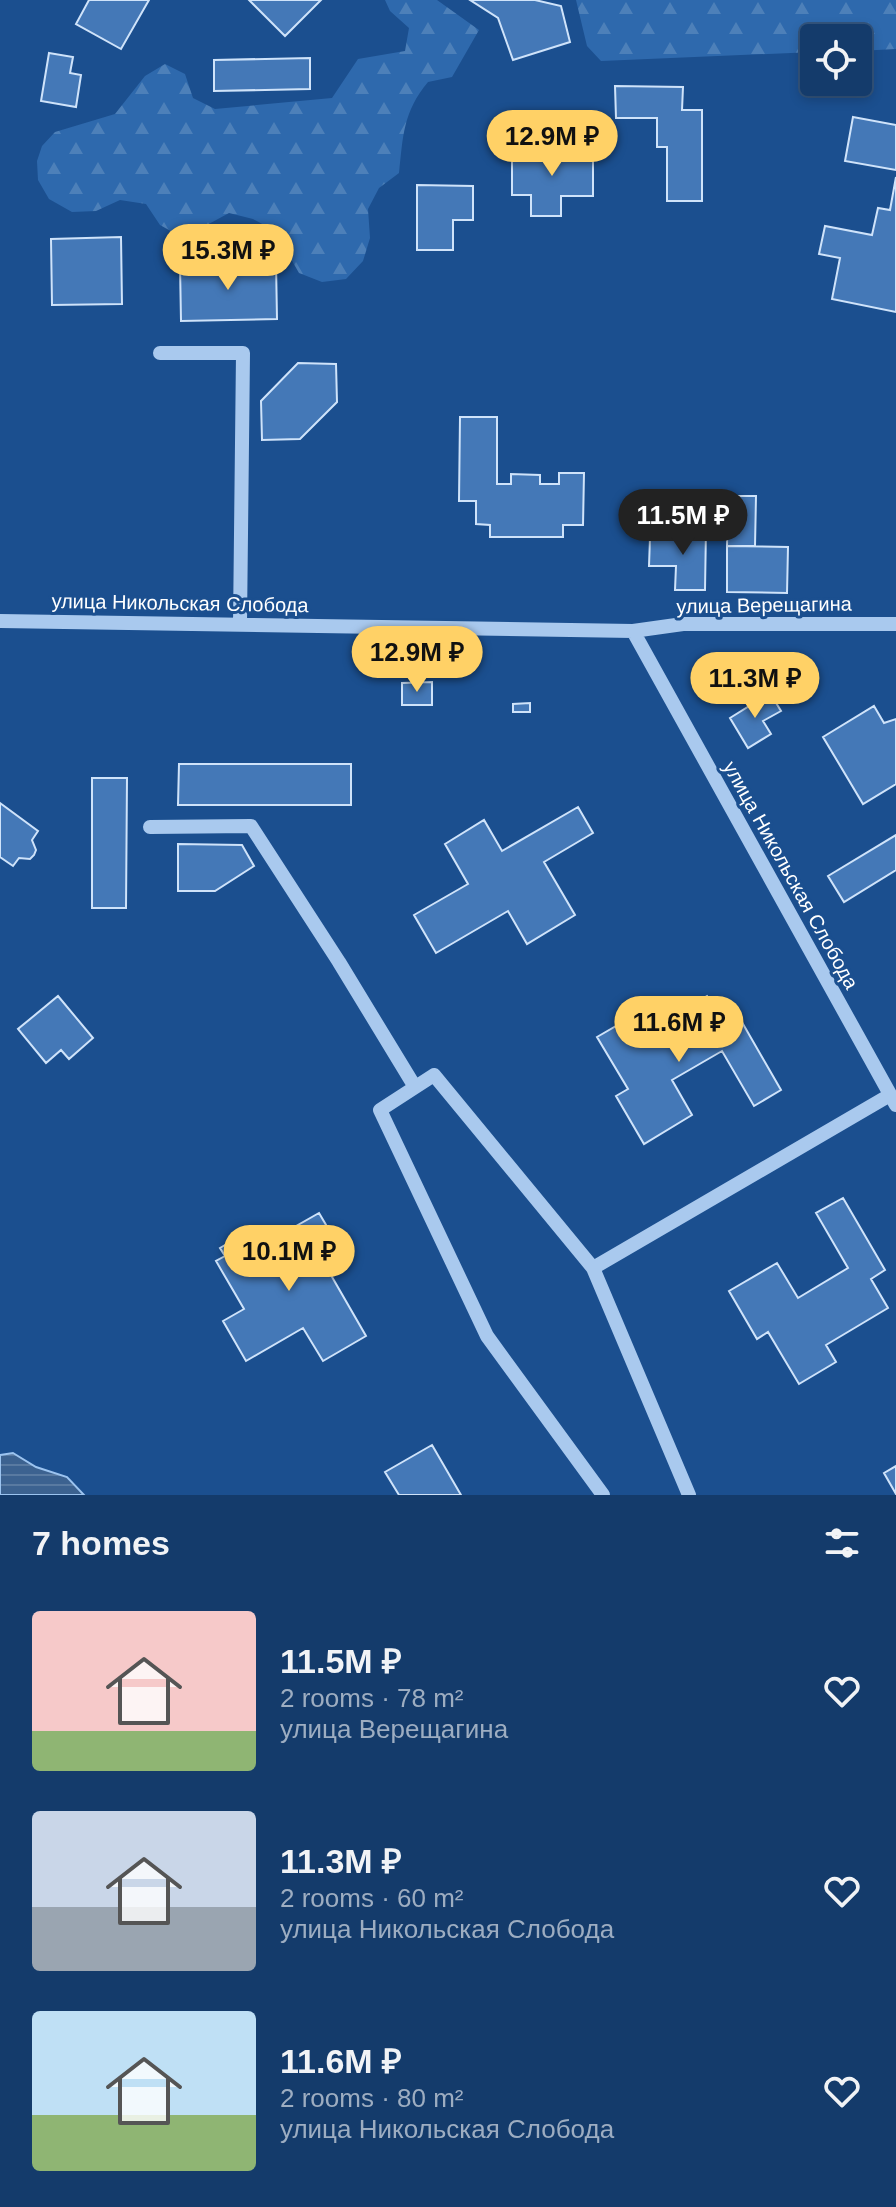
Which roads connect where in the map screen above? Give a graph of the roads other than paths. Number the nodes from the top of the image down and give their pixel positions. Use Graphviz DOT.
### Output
graph roads {
  1 [pos="160,353"];
  2 [pos="0,621"];
  3 [pos="240,624"];
  4 [pos="896,624"];
  5 [pos="633,631"];
  6 [pos="150,827"];
  7 [pos="415,1087"];
  8 [pos="893,1100"];
  9 [pos="593,1268"];
  10 [pos="603,1495"];
  11 [pos="689,1495"];
  1 -- 3 [label="street"];
  2 -- 3 [label="street, улица Никольская Слобода"];
  3 -- 5 [label="street, улица Никольская Слобода"];
  4 -- 5 [label="street, улица Верещагина"];
  5 -- 8 [label="street, улица Никольская Слобода"];
  6 -- 7 [label="street"];
  7 -- 9 [label="street"];
  7 -- 10 [label="street"];
  8 -- 9 [label="street"];
  9 -- 11 [label="street"];
}
